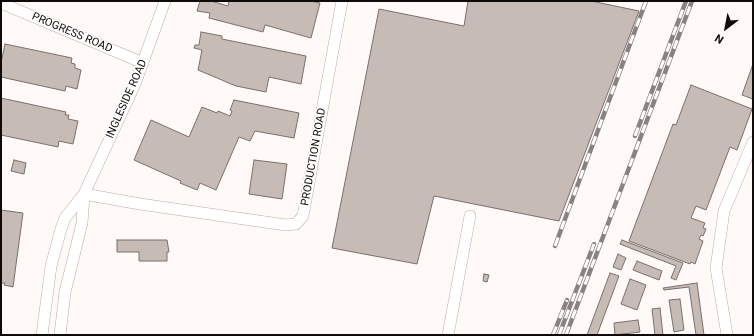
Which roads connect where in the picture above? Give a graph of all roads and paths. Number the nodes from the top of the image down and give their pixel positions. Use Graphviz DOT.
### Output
graph roads {
  1 [pos="165,1"];
  2 [pos="342,1"];
  3 [pos="1,3"];
  4 [pos="144,63"];
  5 [pos="753,142"];
  6 [pos="84,194"];
  7 [pos="470,216"];
  8 [pos="42,335"];
  9 [pos="60,335"];
  10 [pos="448,335"];
  11 [pos="727,335"];
  1 -- 4 [label="street, INGLESIDE ROAD"];
  2 -- 6 [label="street, PRODUCTION ROAD"];
  3 -- 4 [label="street, PROGRESS ROAD"];
  4 -- 6 [label="street, INGLESIDE ROAD"];
  5 -- 11 [label="street"];
  6 -- 8 [label="street, INGLESIDE ROAD"];
  6 -- 9 [label="street, INGLESIDE ROAD"];
  7 -- 10 [label="street"];
}
